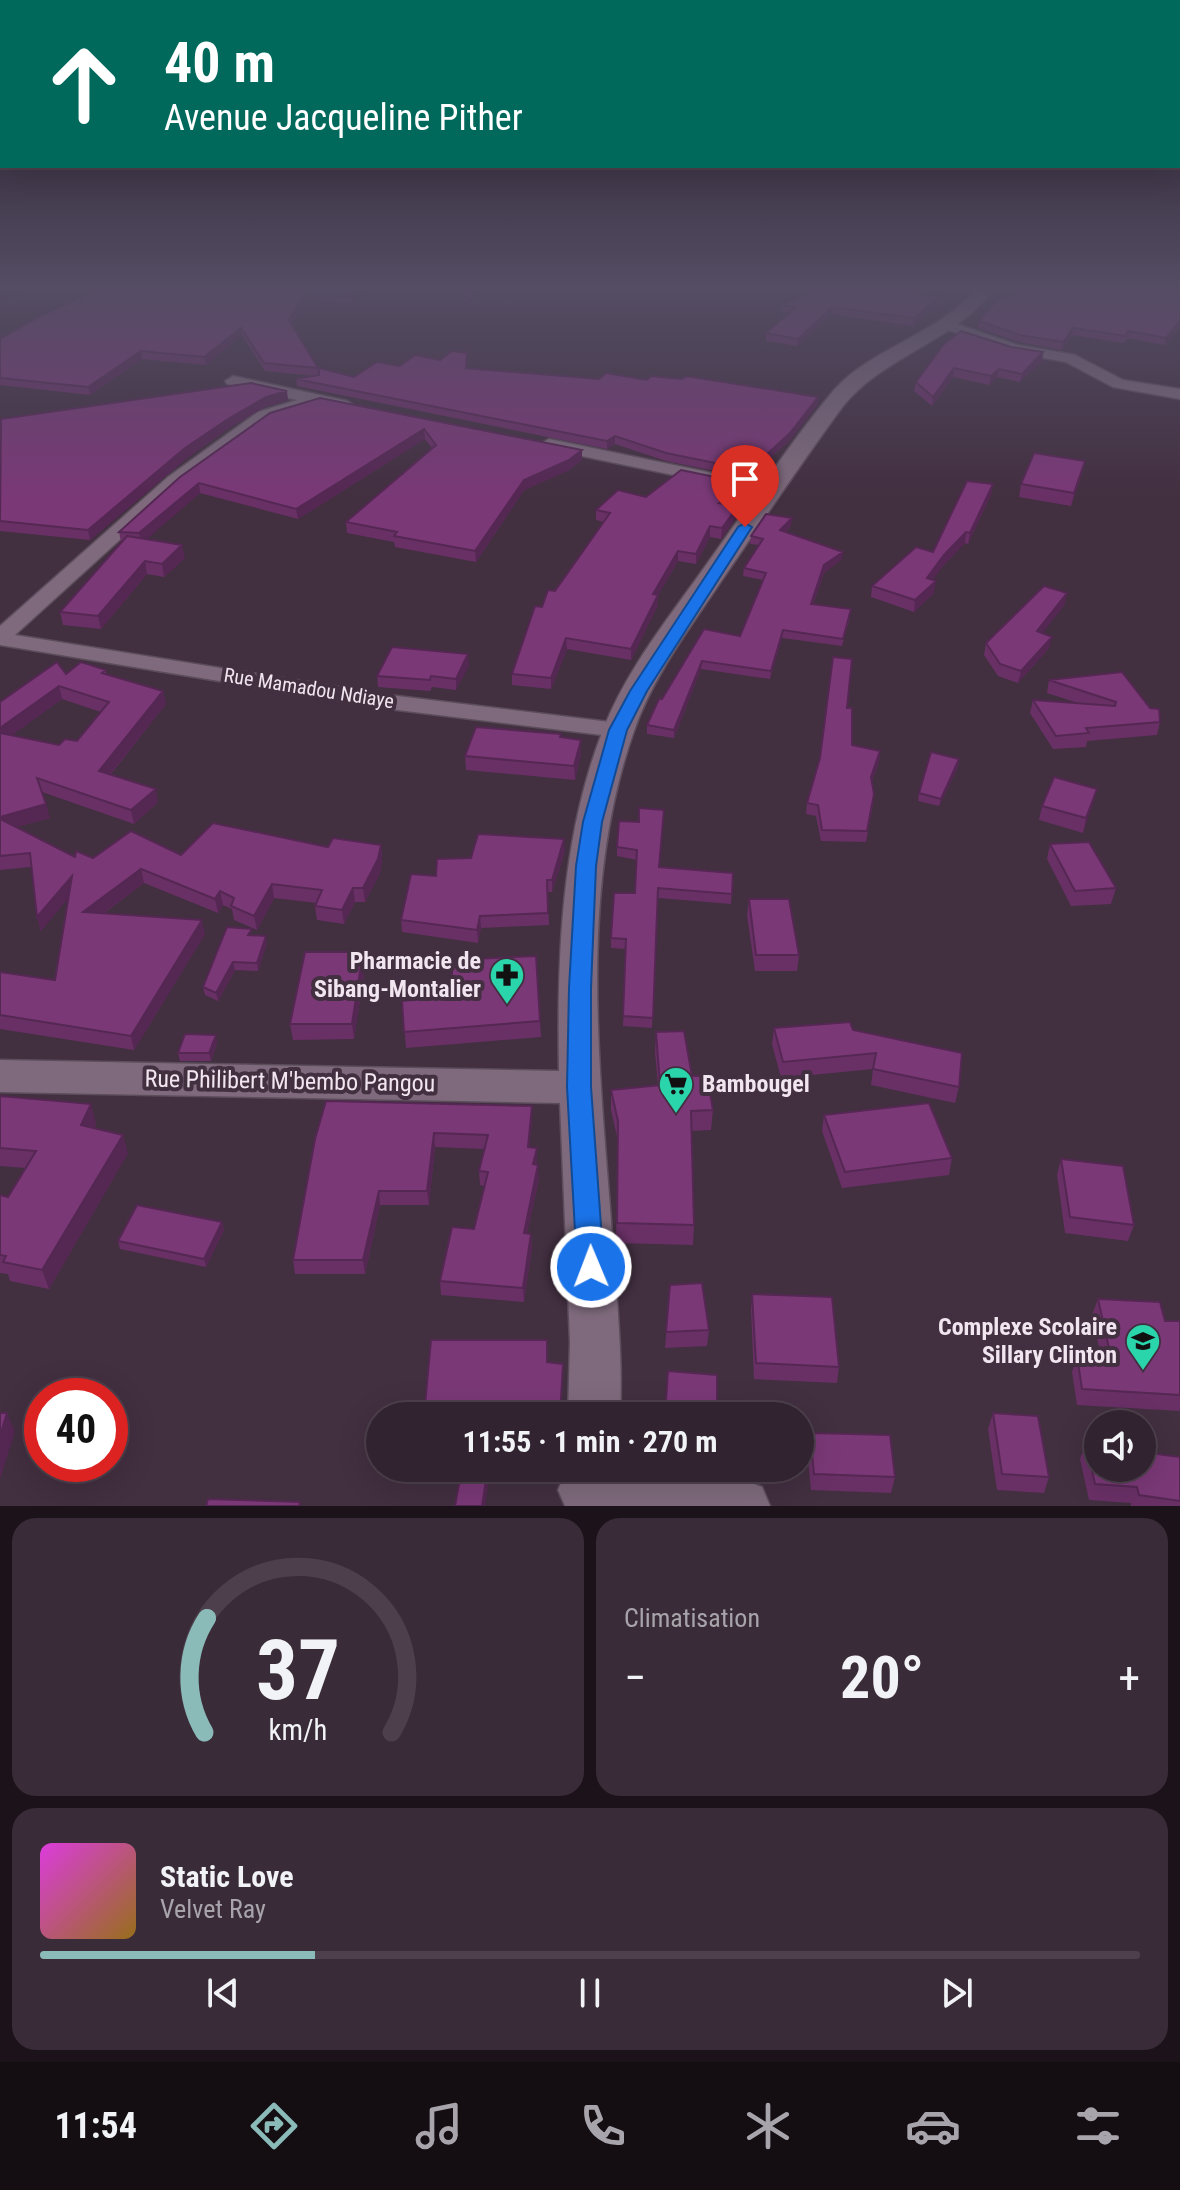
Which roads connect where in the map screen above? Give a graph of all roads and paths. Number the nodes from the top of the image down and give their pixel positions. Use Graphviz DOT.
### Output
graph roads {
  1 [pos="890,356"];
  2 [pos="1059,356"];
  3 [pos="233,381"];
  4 [pos="1180,394"];
  5 [pos="328,402"];
  6 [pos="358,408"];
  7 [pos="538,442"];
  8 [pos="770,490"];
  9 [pos="0,638"];
  10 [pos="618,730"];
  11 [pos="0,1076"];
  12 [pos="579,1087"];
  13 [pos="594,1402"];
  14 [pos="585,1488"];
  15 [pos="743,1506"];
  1 -- 8 [label="street"];
  2 -- 4 [label="street"];
  3 -- 5 [label="street"];
  5 -- 6 [label="street"];
  5 -- 9 [label="street"];
  7 -- 8 [label="street"];
  8 -- 10 [label="street"];
  9 -- 10 [label="street, Rue Mamadou Ndiaye"];
  10 -- 12 [label="street"];
  11 -- 12 [label="street, Rue Philibert M'bembo Pangou"];
  12 -- 13 [label="street"];
  14 -- 15 [label="street"];
}
